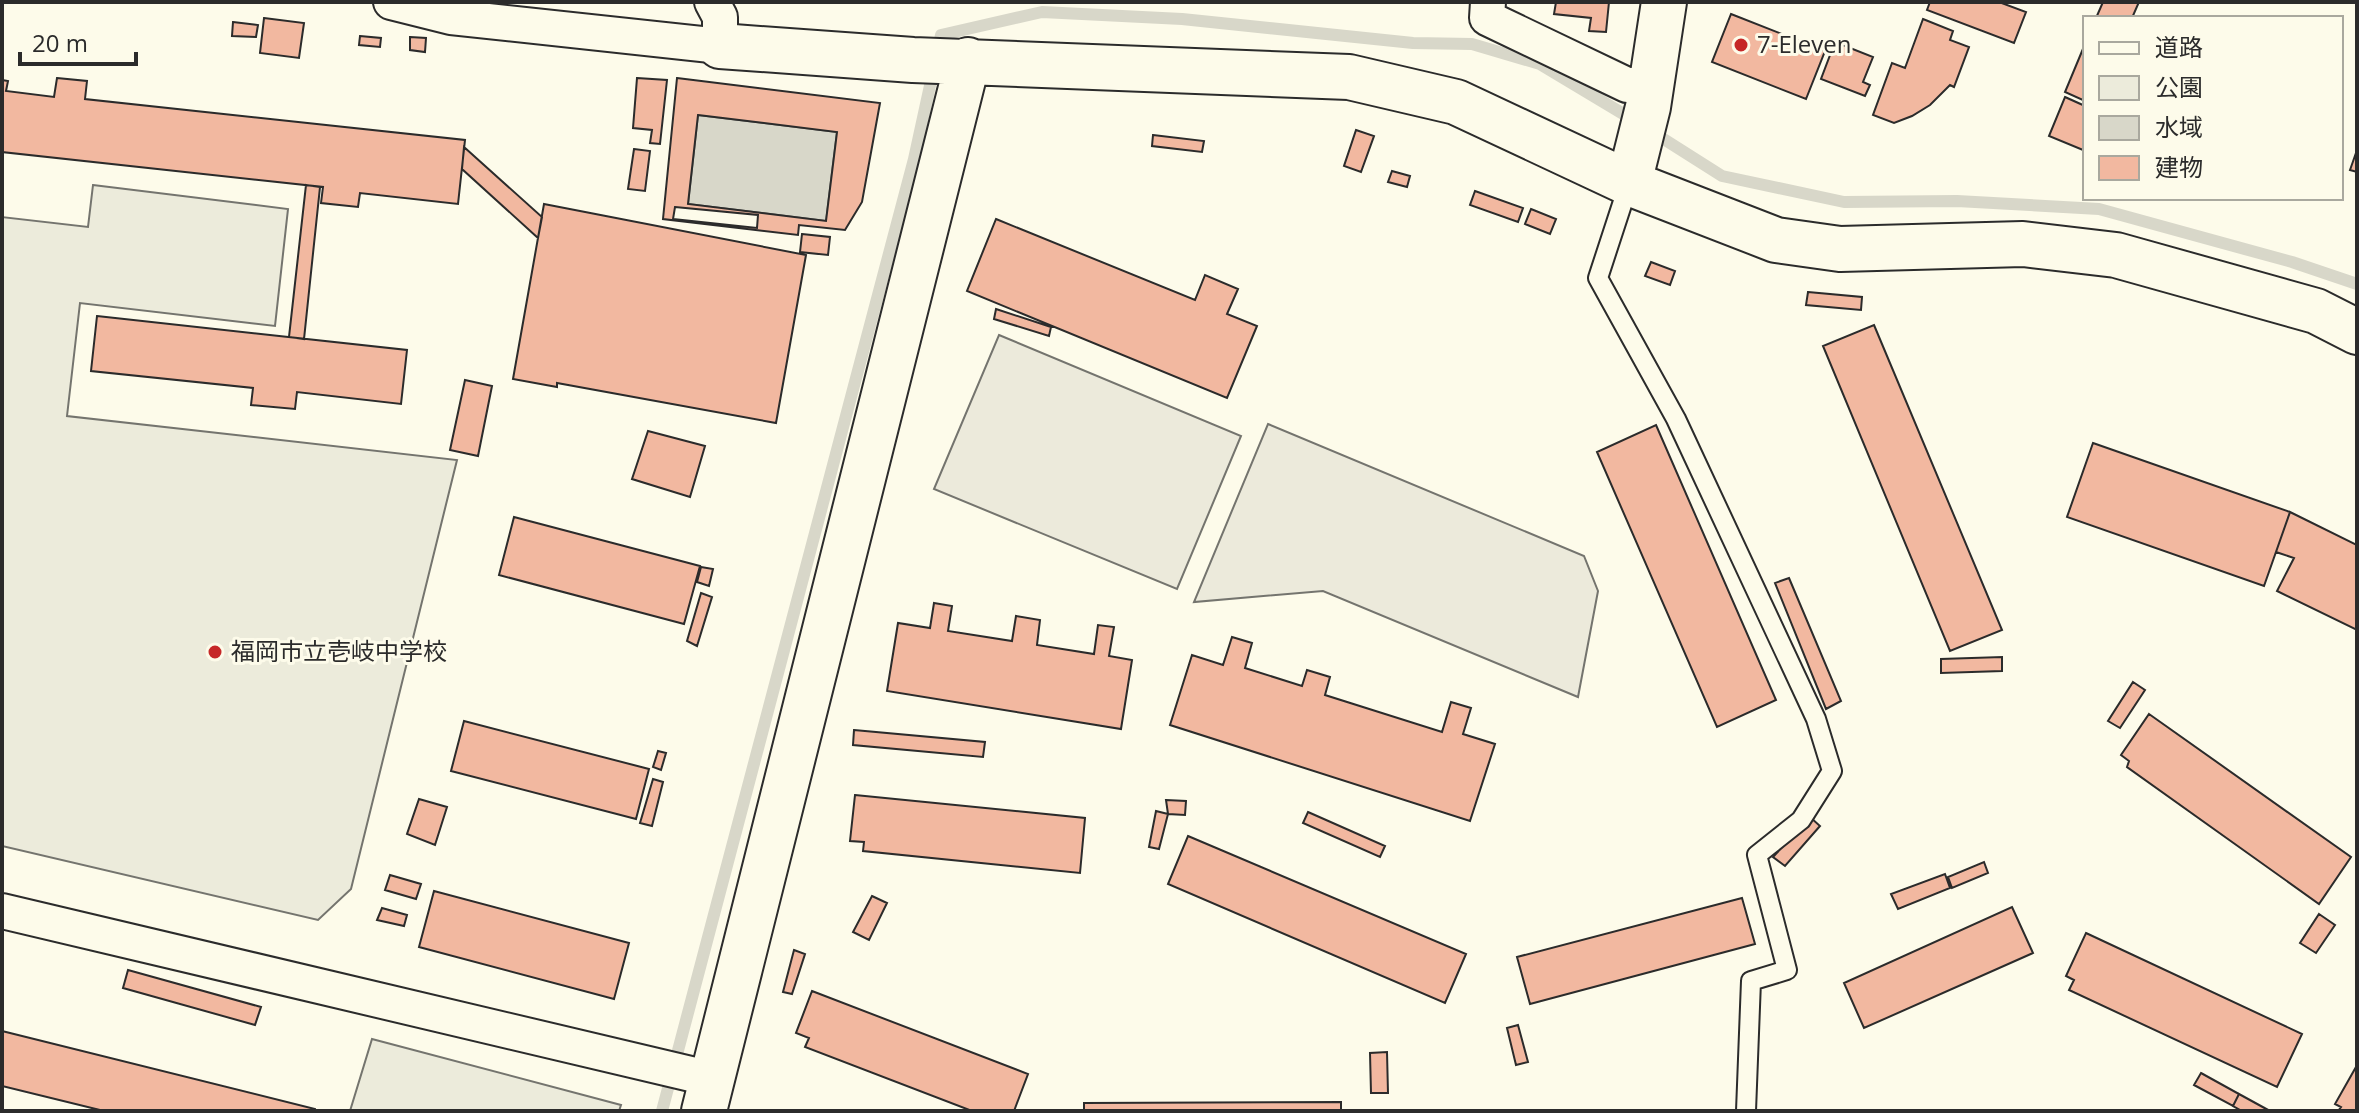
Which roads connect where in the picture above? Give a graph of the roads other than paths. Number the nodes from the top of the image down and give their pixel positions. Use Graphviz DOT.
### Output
graph roads {
  1 [pos="391,2"];
  2 [pos="712,2"];
  3 [pos="1488,2"];
  4 [pos="1664,2"];
  5 [pos="720,46"];
  6 [pos="968,60"];
  7 [pos="1641,131"];
  8 [pos="2357,332"];
  9 [pos="2,911"];
  10 [pos="702,1088"];
  11 [pos="1746,1111"];
  1 -- 5 [label="street"];
  2 -- 5 [label="street"];
  3 -- 7 [label="street"];
  4 -- 7 [label="street"];
  5 -- 6 [label="street"];
  6 -- 7 [label="street"];
  6 -- 10 [label="street"];
  7 -- 8 [label="street"];
  7 -- 11 [label="lane"];
  9 -- 10 [label="street"];
}
